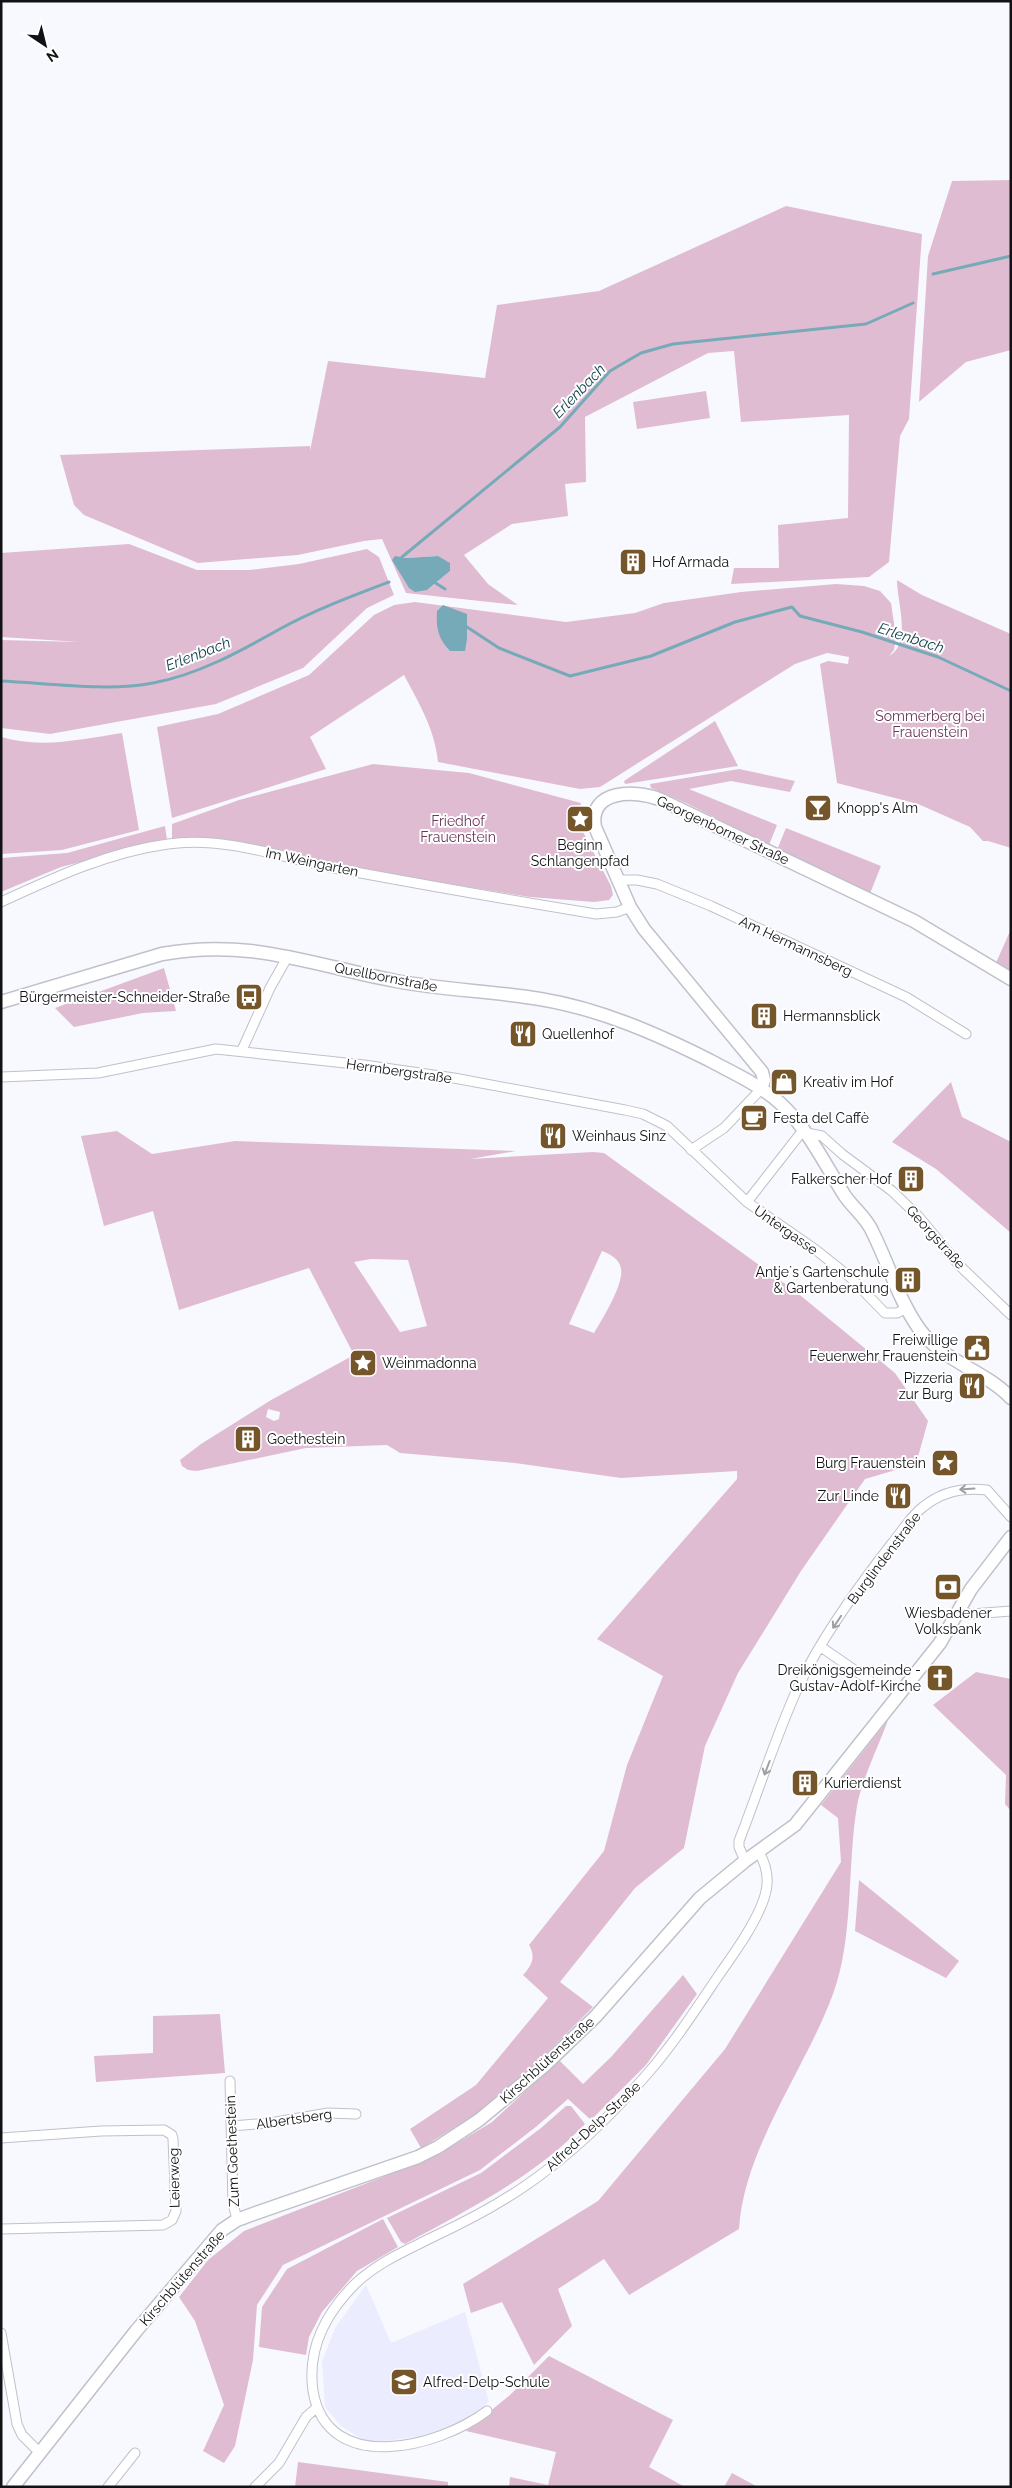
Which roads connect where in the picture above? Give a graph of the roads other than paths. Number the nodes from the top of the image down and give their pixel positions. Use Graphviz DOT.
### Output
graph roads {
  1 [pos="618,880"];
  2 [pos="1,902"];
  3 [pos="630,907"];
  4 [pos="288,956"];
  5 [pos="1011,979"];
  6 [pos="1,1002"];
  7 [pos="966,1034"];
  8 [pos="242,1050"];
  9 [pos="1,1077"];
  10 [pos="761,1089"];
  11 [pos="806,1131"];
  12 [pos="692,1150"];
  13 [pos="747,1202"];
  14 [pos="907,1308"];
  15 [pos="1011,1315"];
  16 [pos="1010,1397"];
  17 [pos="1011,1517"];
  18 [pos="1011,1537"];
  19 [pos="1011,1611"];
  20 [pos="959,1612"];
  21 [pos="821,1647"];
  22 [pos="869,1680"];
  23 [pos="759,1852"];
  24 [pos="745,1860"];
  25 [pos="230,2081"];
  26 [pos="356,2114"];
  27 [pos="232,2126"];
  28 [pos="1,2138"];
  29 [pos="237,2220"];
  30 [pos="1,2229"];
  31 [pos="1,2332"];
  32 [pos="316,2408"];
  33 [pos="486,2411"];
  34 [pos="135,2453"];
  35 [pos="40,2454"];
  36 [pos="13,2487"];
  37 [pos="108,2487"];
  38 [pos="255,2487"];
  1 -- 3 [label="main road, Georgenborner Straße"];
  1 -- 5 [label="main road, Georgenborner Straße"];
  1 -- 7 [label="street, Am Hermannsberg"];
  2 -- 3 [label="street, Im Weingarten"];
  3 -- 10 [label="main road, Georgenborner Straße"];
  4 -- 6 [label="main road, Quellbornstraße"];
  4 -- 8 [label="street"];
  4 -- 10 [label="main road, Quellbornstraße"];
  8 -- 9 [label="street, Herrnbergstraße"];
  8 -- 12 [label="street, Herrnbergstraße"];
  10 -- 11 [label="main road"];
  10 -- 12 [label="street"];
  11 -- 13 [label="street"];
  11 -- 14 [label="main road"];
  11 -- 15 [label="street, Georgstraße"];
  12 -- 13 [label="street, Untergasse"];
  13 -- 14 [label="street, Untergasse"];
  14 -- 16 [label="main road"];
  17 -- 21 [label="street, Burglindenstraße, one-way"];
  18 -- 20 [label="main road, Kirschblütenstraße"];
  19 -- 20 [label="street"];
  20 -- 23 [label="main road, Kirschblütenstraße"];
  21 -- 22 [label="street"];
  21 -- 24 [label="street, Burglindenstraße, one-way"];
  23 -- 24 [label="main road, Kirschblütenstraße"];
  23 -- 32 [label="street, Alfred-Delp-Straße"];
  24 -- 29 [label="main road, Kirschblütenstraße"];
  25 -- 27 [label="street, Zum Goethestein"];
  26 -- 27 [label="street, Albertsberg"];
  27 -- 29 [label="street, Zum Goethestein"];
  28 -- 30 [label="street, Leierweg"];
  29 -- 35 [label="main road, Kirschblütenstraße"];
  31 -- 35 [label="street"];
  32 -- 33 [label="street, Alfred-Delp-Straße"];
  32 -- 38 [label="street"];
  34 -- 37 [label="street"];
  35 -- 36 [label="main road, Kirschblütenstraße"];
}
